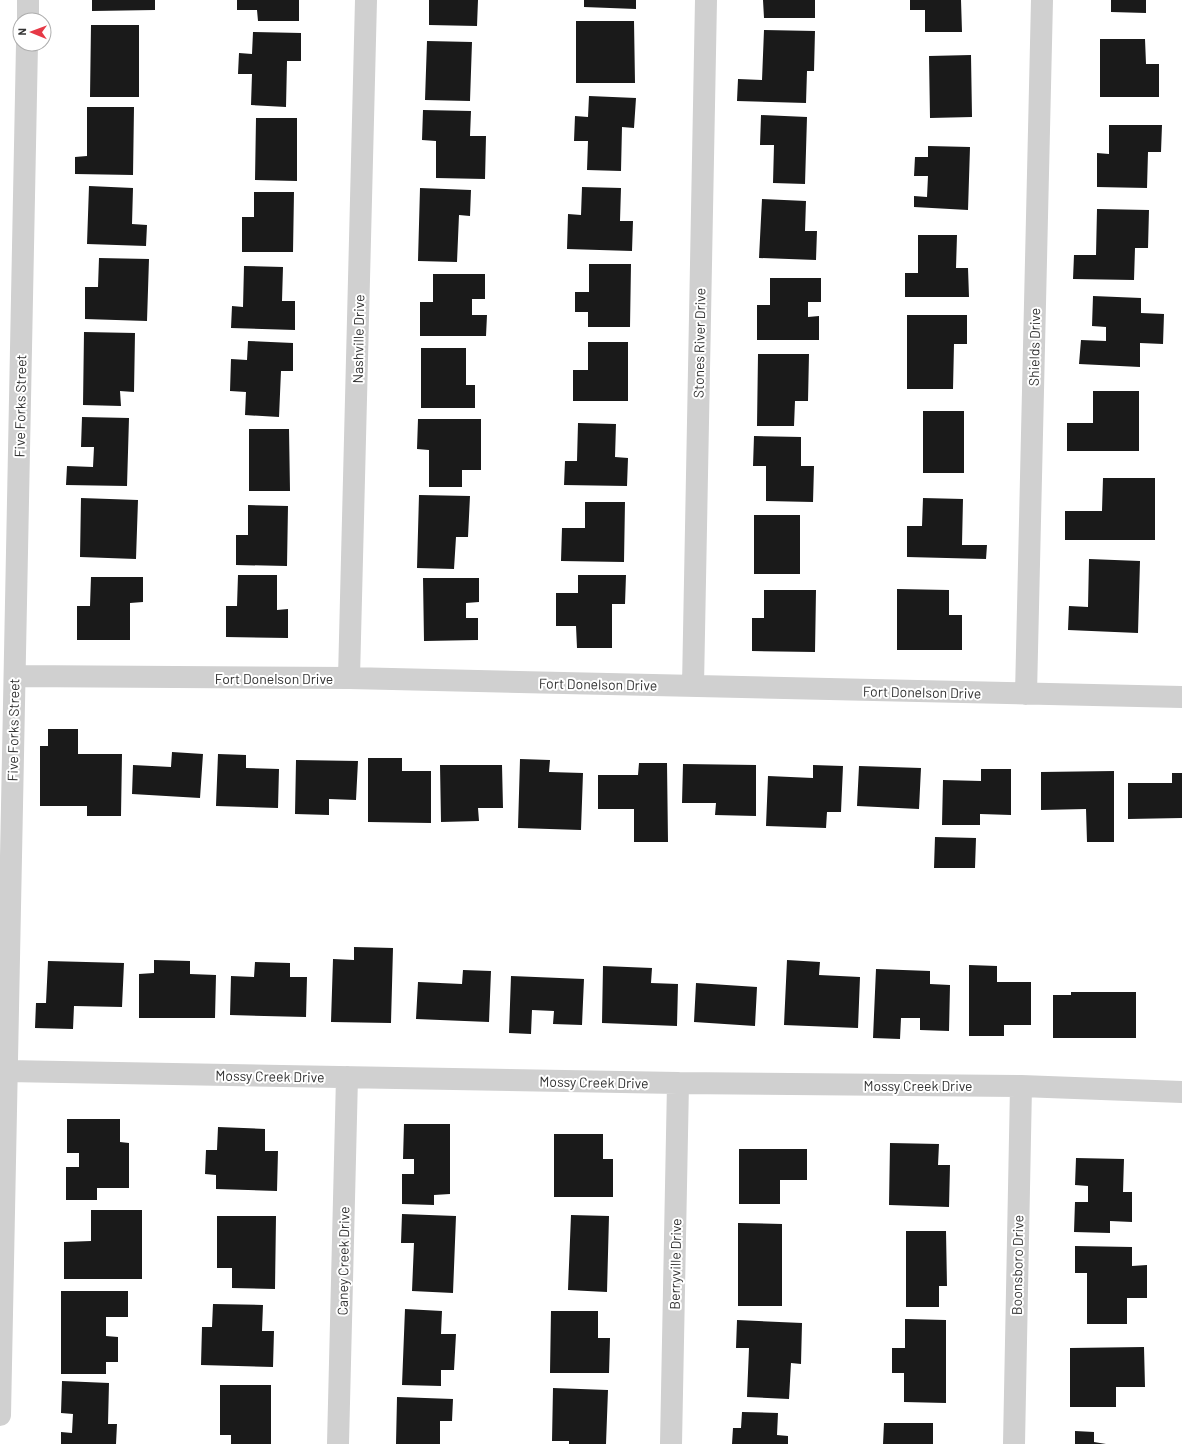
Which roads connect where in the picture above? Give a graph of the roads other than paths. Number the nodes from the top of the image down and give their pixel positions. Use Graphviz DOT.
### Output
graph roads {
  1 [pos="28,0"];
  2 [pos="366,0"];
  3 [pos="706,0"];
  4 [pos="1042,0"];
  5 [pos="28,12"];
  6 [pos="27,52"];
  7 [pos="14,676"];
  8 [pos="349,678"];
  9 [pos="693,686"];
  10 [pos="1026,694"];
  11 [pos="1182,697"];
  12 [pos="7,1071"];
  13 [pos="347,1077"];
  14 [pos="678,1084"];
  15 [pos="1021,1086"];
  16 [pos="1182,1092"];
  17 [pos="0,1415"];
  18 [pos="338,1444"];
  19 [pos="671,1444"];
  20 [pos="1014,1444"];
  1 -- 5 [label="street"];
  2 -- 8 [label="street, Nashville Drive"];
  3 -- 9 [label="street, Stones River Drive"];
  4 -- 10 [label="street, Shields Drive"];
  6 -- 7 [label="street, Five Forks Street"];
  7 -- 8 [label="street, Fort Donelson Drive"];
  7 -- 12 [label="street, Five Forks Street"];
  8 -- 9 [label="street, Fort Donelson Drive"];
  9 -- 10 [label="street, Fort Donelson Drive"];
  10 -- 11 [label="street, Fort Donelson Drive"];
  12 -- 13 [label="street, Mossy Creek Drive"];
  12 -- 17 [label="street, Five Forks Street"];
  13 -- 14 [label="street, Mossy Creek Drive"];
  13 -- 18 [label="street, Caney Creek Drive"];
  14 -- 15 [label="street, Mossy Creek Drive"];
  14 -- 19 [label="street, Berryville Drive"];
  15 -- 16 [label="street, Mossy Creek Drive"];
  15 -- 20 [label="street, Boonsboro Drive"];
}
